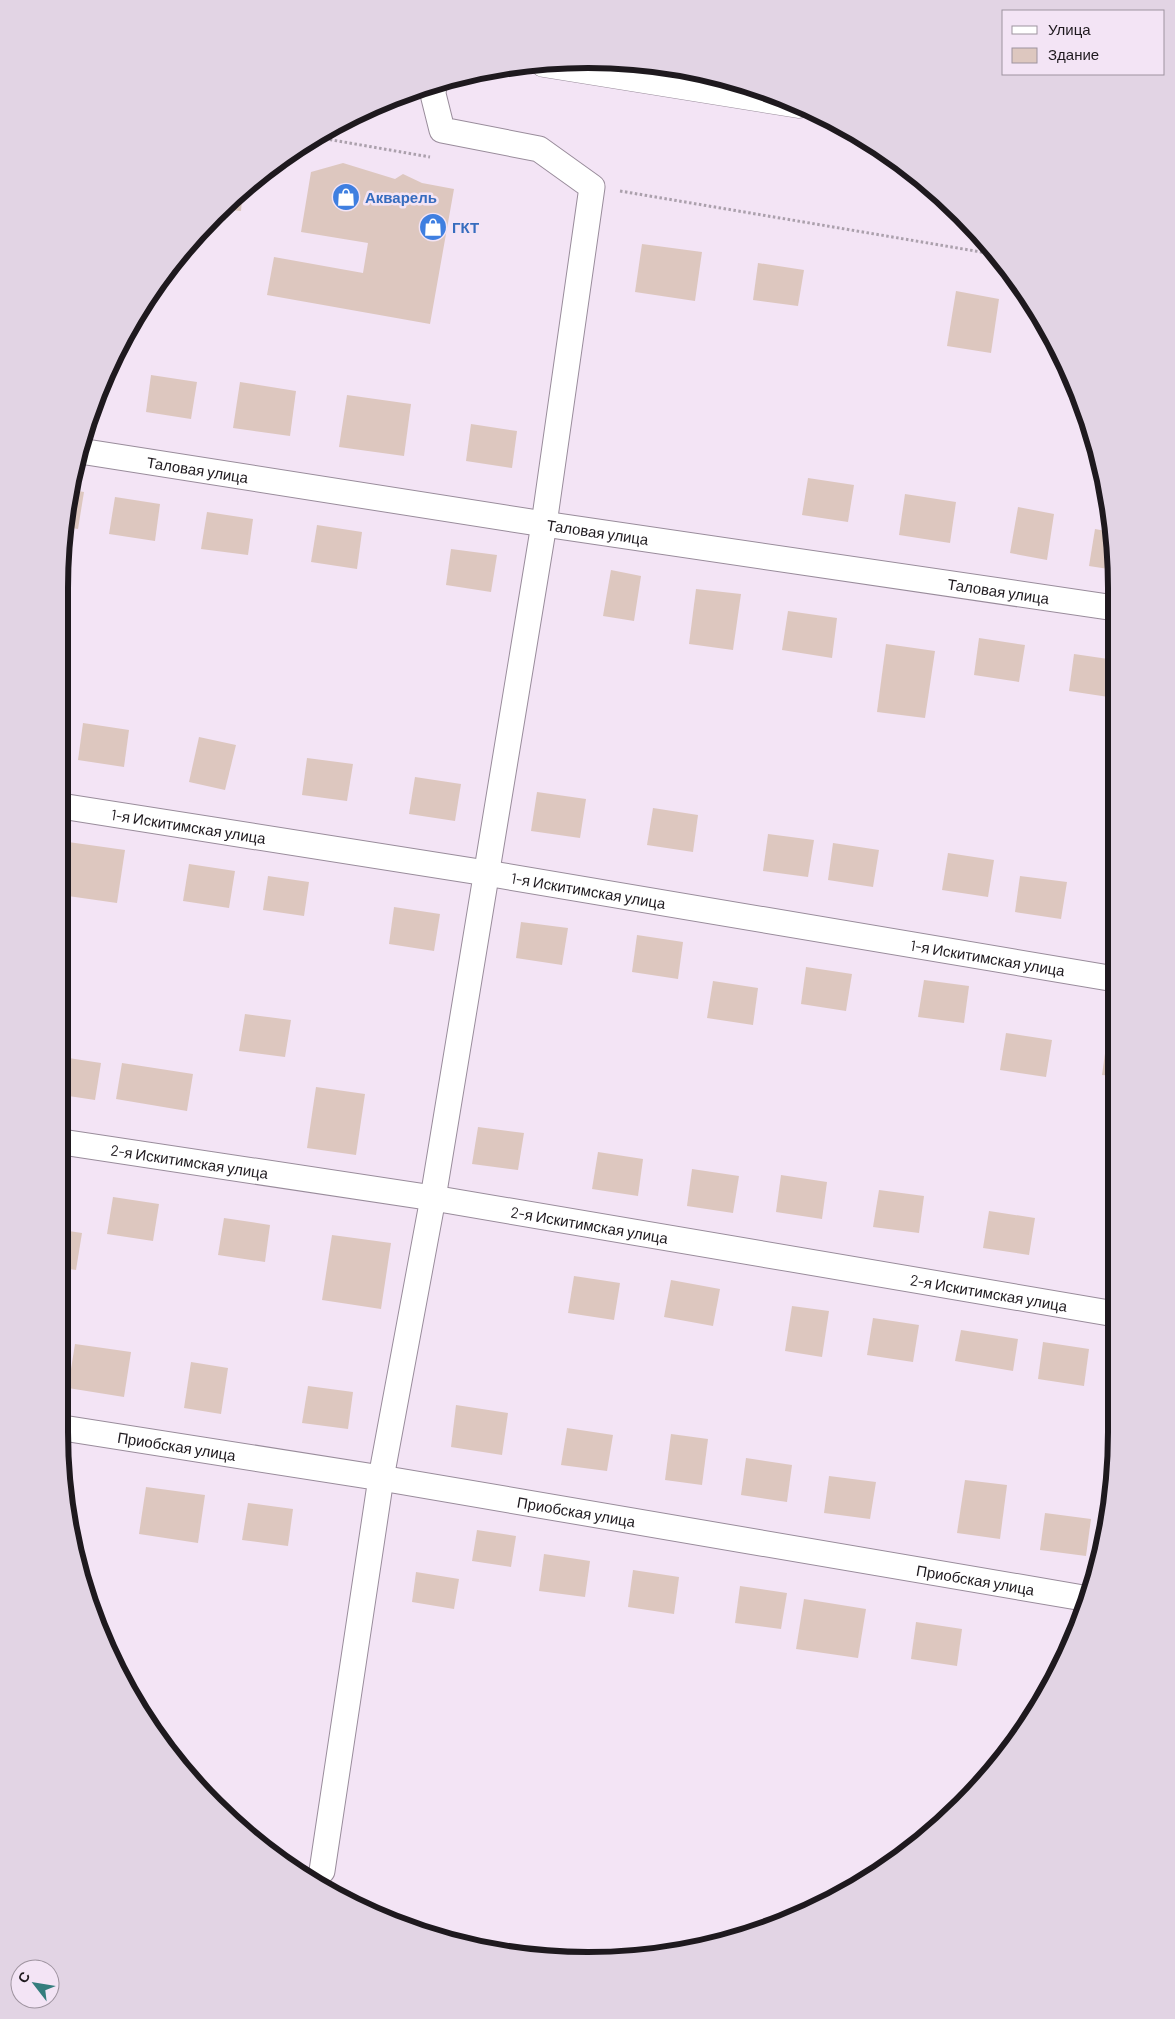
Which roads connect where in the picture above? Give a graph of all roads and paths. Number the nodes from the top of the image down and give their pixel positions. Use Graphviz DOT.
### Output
graph roads {
  1 [pos="577,68"];
  2 [pos="433,91"];
  3 [pos="764,98"];
  4 [pos="325,139"];
  5 [pos="439,159"];
  6 [pos="592,187"];
  7 [pos="984,253"];
  8 [pos="85,452"];
  9 [pos="544,524"];
  10 [pos="1108,607"];
  11 [pos="68,807"];
  12 [pos="486,873"];
  13 [pos="1108,978"];
  14 [pos="68,1143"];
  15 [pos="433,1198"];
  16 [pos="1108,1313"];
  17 [pos="68,1429"];
  18 [pos="381,1478"];
  19 [pos="1081,1597"];
  20 [pos="322,1871"];
  1 -- 3 [label="highway"];
  2 -- 6 [label="street"];
  4 -- 5 [label="path"];
  6 -- 7 [label="path"];
  6 -- 9 [label="street"];
  8 -- 9 [label="street, Таловая улица"];
  9 -- 10 [label="street, Таловая улица"];
  9 -- 12 [label="street"];
  11 -- 12 [label="street, 1-я Искитимская улица"];
  12 -- 13 [label="street, 1-я Искитимская улица"];
  12 -- 15 [label="street"];
  14 -- 15 [label="street, 2-я Искитимская улица"];
  15 -- 16 [label="street, 2-я Искитимская улица"];
  15 -- 18 [label="street"];
  17 -- 18 [label="street, Приобская улица"];
  18 -- 19 [label="street, Приобская улица"];
  18 -- 20 [label="street"];
}
